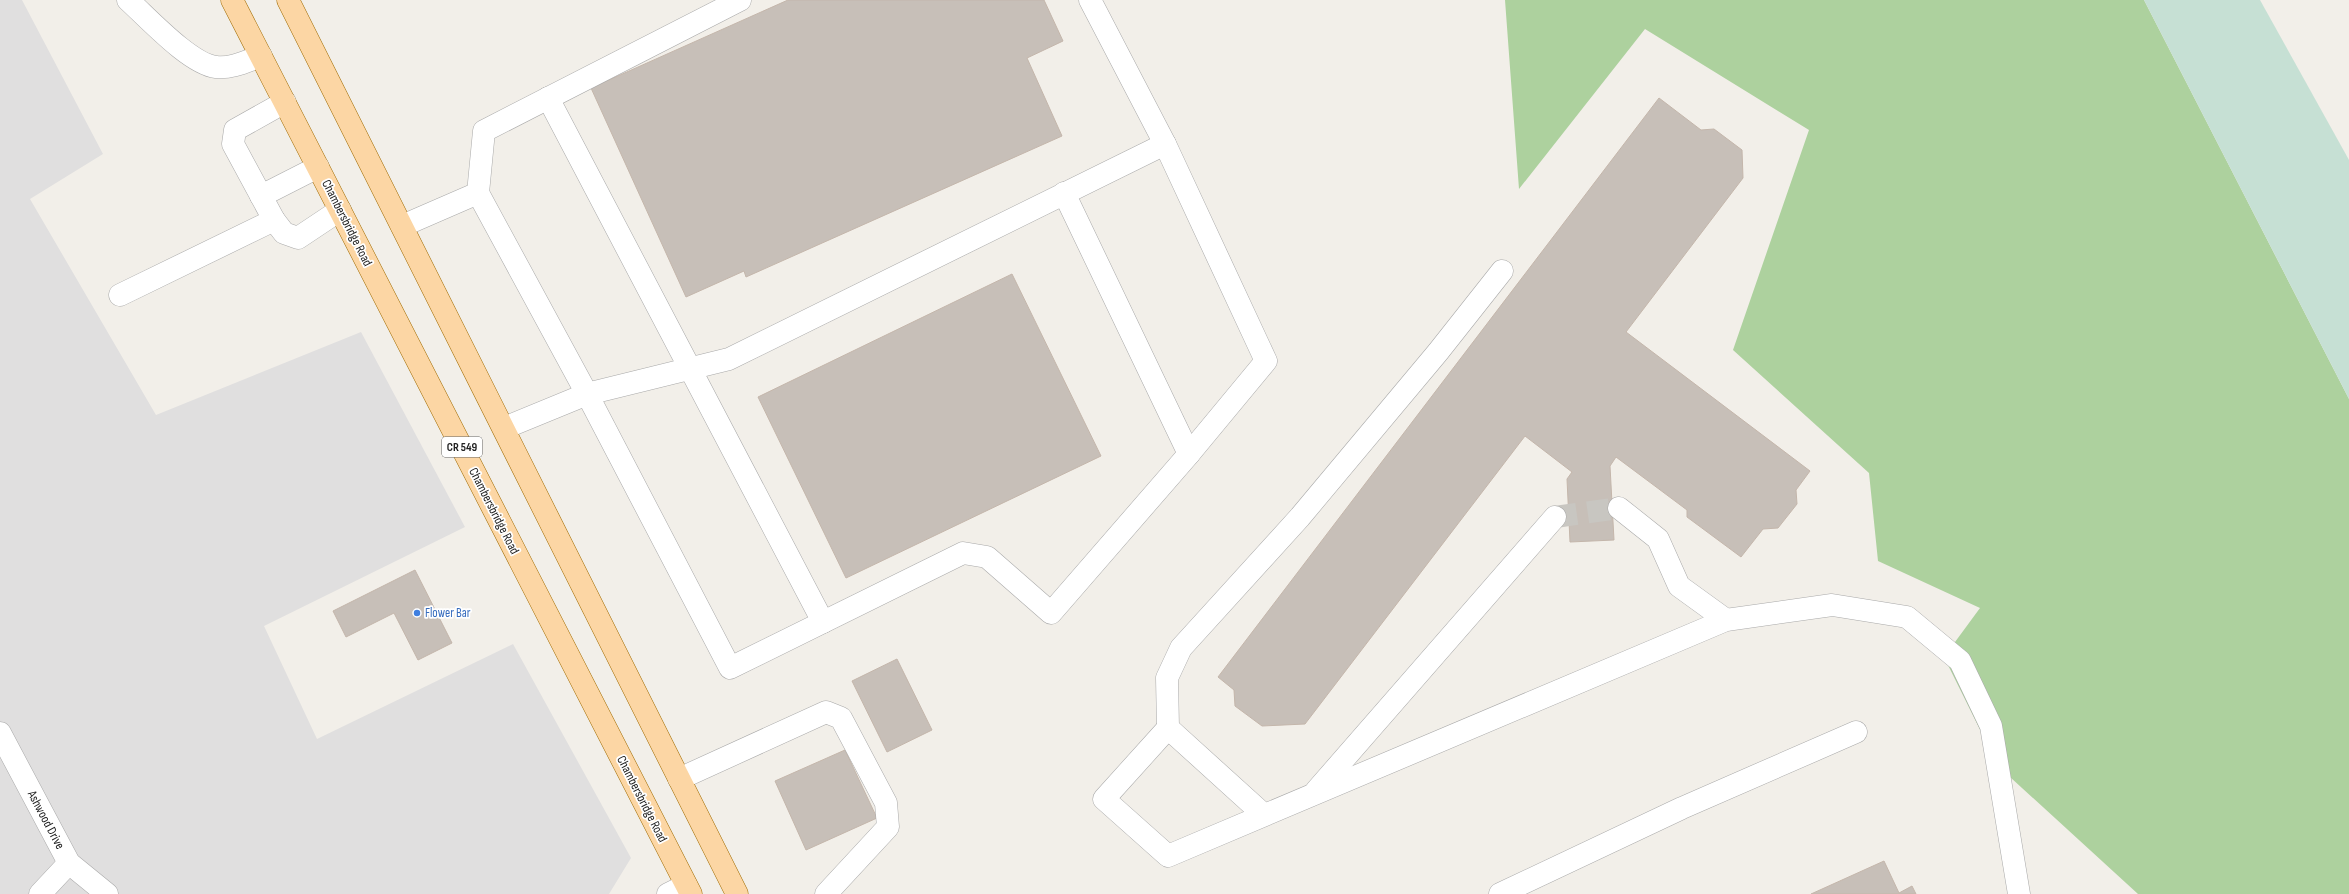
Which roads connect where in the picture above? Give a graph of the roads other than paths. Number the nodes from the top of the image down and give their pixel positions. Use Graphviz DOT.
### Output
graph roads {
  1 [pos="128,0"];
  2 [pos="232,0"];
  3 [pos="288,0"];
  4 [pos="740,0"];
  5 [pos="1090,0"];
  6 [pos="261,56"];
  7 [pos="548,98"];
  8 [pos="285,102"];
  9 [pos="1164,144"];
  10 [pos="318,167"];
  11 [pos="478,193"];
  12 [pos="1064,193"];
  13 [pos="261,196"];
  14 [pos="340,210"];
  15 [pos="274,220"];
  16 [pos="402,226"];
  17 [pos="1502,271"];
  18 [pos="120,295"];
  19 [pos="689,369"];
  20 [pos="587,394"];
  21 [pos="504,428"];
  22 [pos="1189,454"];
  23 [pos="1619,508"];
  24 [pos="1555,517"];
  25 [pos="1726,620"];
  26 [pos="823,622"];
  27 [pos="1168,728"];
  28 [pos="1856,732"];
  29 [pos="0,733"];
  30 [pos="679,779"];
  31 [pos="1314,794"];
  32 [pos="1264,815"];
  33 [pos="69,863"];
  34 [pos="682,891"];
  35 [pos="40,894"];
  36 [pos="107,894"];
  37 [pos="737,894"];
  38 [pos="826,894"];
  39 [pos="1500,894"];
  40 [pos="2019,894"];
  1 -- 6 [label="street"];
  2 -- 6 [label="main road, Chambersbridge Road / CR 549"];
  3 -- 16 [label="main road"];
  4 -- 7 [label="street"];
  5 -- 9 [label="street"];
  6 -- 8 [label="main road, Chambersbridge Road / CR 549"];
  7 -- 11 [label="street"];
  7 -- 19 [label="street"];
  8 -- 10 [label="main road, Chambersbridge Road / CR 549"];
  8 -- 13 [label="street"];
  9 -- 12 [label="street"];
  9 -- 22 [label="street"];
  10 -- 13 [label="street"];
  10 -- 14 [label="main road, Chambersbridge Road / CR 549"];
  11 -- 16 [label="street"];
  11 -- 20 [label="street"];
  12 -- 19 [label="street"];
  12 -- 22 [label="street"];
  13 -- 15 [label="street"];
  14 -- 15 [label="street"];
  14 -- 34 [label="main road, Chambersbridge Road / CR 549"];
  15 -- 18 [label="street"];
  16 -- 21 [label="main road"];
  17 -- 27 [label="street"];
  19 -- 20 [label="street"];
  19 -- 26 [label="street"];
  20 -- 21 [label="street"];
  20 -- 26 [label="street"];
  21 -- 30 [label="main road"];
  22 -- 26 [label="street"];
  23 -- 25 [label="street"];
  24 -- 31 [label="street"];
  25 -- 31 [label="street"];
  25 -- 40 [label="street"];
  27 -- 32 [label="street"];
  27 -- 32 [label="street"];
  28 -- 39 [label="street"];
  29 -- 33 [label="street, Ashwood Drive"];
  30 -- 37 [label="main road"];
  30 -- 38 [label="street"];
  31 -- 32 [label="street"];
  33 -- 35 [label="street"];
  33 -- 36 [label="street, Ashwood Drive"];
}
